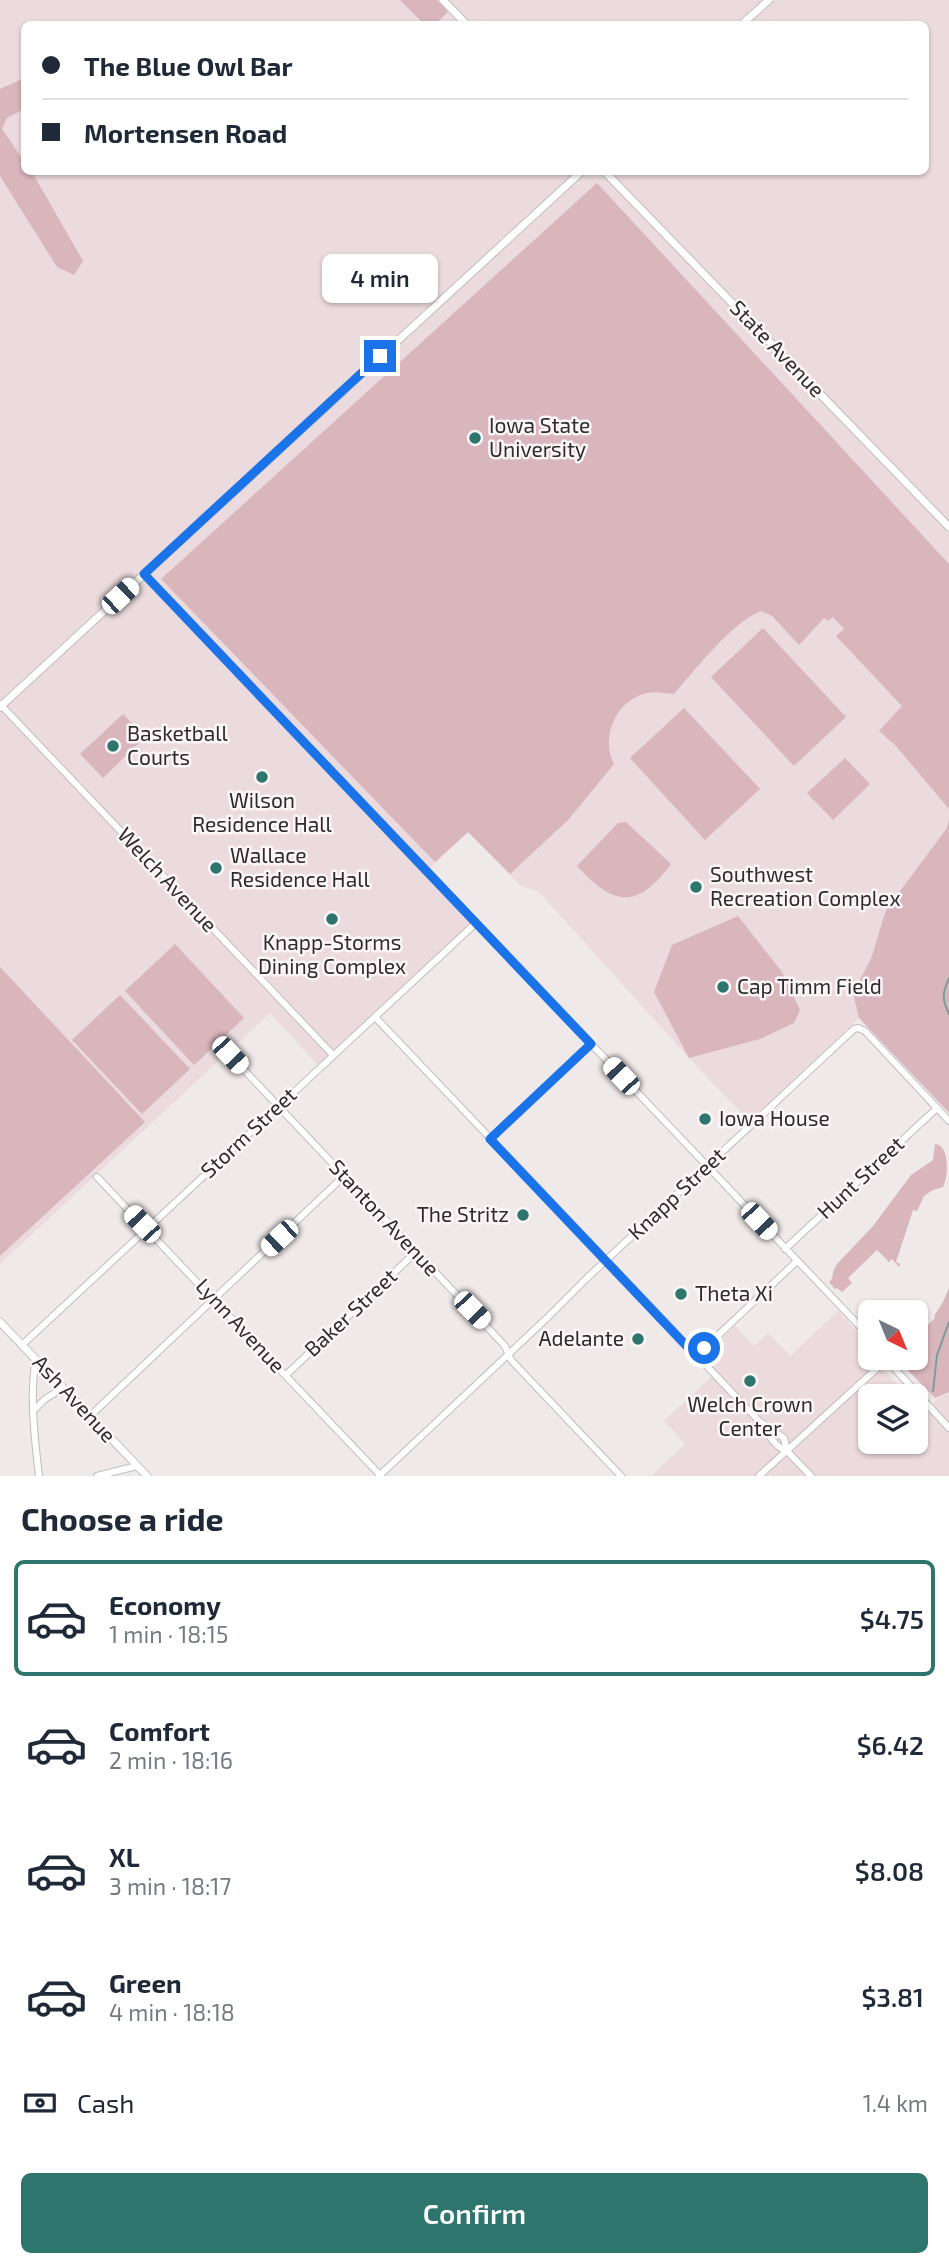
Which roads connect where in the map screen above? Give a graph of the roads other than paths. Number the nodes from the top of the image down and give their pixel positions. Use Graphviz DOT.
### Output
graph roads {
  1 [pos="443,0"];
  2 [pos="769,0"];
  3 [pos="464,21"];
  4 [pos="746,21"];
  5 [pos="578,175"];
  6 [pos="608,175"];
  7 [pos="949,527"];
  8 [pos="144,574"];
  9 [pos="1,705"];
  10 [pos="476,923"];
  11 [pos="375,1017"];
  12 [pos="591,1044"];
  13 [pos="230,1055"];
  14 [pos="333,1055"];
  15 [pos="278,1106"];
  16 [pos="937,1108"];
  17 [pos="949,1121"];
  18 [pos="490,1139"];
  19 [pos="707,1166"];
  20 [pos="344,1176"];
  21 [pos="97,1177"];
  22 [pos="147,1228"];
  23 [pos="785,1249"];
  24 [pos="416,1252"];
  25 [pos="606,1261"];
  26 [pos="797,1261"];
  27 [pos="214,1299"];
  28 [pos="0,1322"];
  29 [pos="858,1324"];
  30 [pos="22,1345"];
  31 [pos="508,1355"];
  32 [pos="696,1356"];
  33 [pos="36,1360"];
  34 [pos="873,1370"];
  35 [pos="895,1370"];
  36 [pos="286,1375"];
  37 [pos="63,1388"];
  38 [pos="34,1410"];
  39 [pos="90,1416"];
  40 [pos="949,1428"];
  41 [pos="788,1451"];
  42 [pos="137,1466"];
  43 [pos="39,1476"];
  44 [pos="97,1476"];
  45 [pos="147,1476"];
  46 [pos="380,1476"];
  47 [pos="621,1476"];
  48 [pos="759,1476"];
  49 [pos="811,1476"];
  1 -- 3 [label="street"];
  2 -- 4 [label="street"];
  5 -- 8 [label="street"];
  6 -- 7 [label="street, State Avenue"];
  8 -- 9 [label="street"];
  8 -- 10 [label="street"];
  9 -- 14 [label="street, Welch Avenue"];
  10 -- 11 [label="street, Storm Street"];
  10 -- 12 [label="street"];
  11 -- 14 [label="street, Storm Street"];
  11 -- 18 [label="street"];
  12 -- 18 [label="street"];
  12 -- 19 [label="street"];
  13 -- 15 [label="street, Stanton Avenue"];
  14 -- 15 [label="street, Storm Street"];
  15 -- 20 [label="street, Stanton Avenue"];
  15 -- 22 [label="street, Storm Street"];
  16 -- 17 [label="street"];
  16 -- 19 [label="street, Knapp Street"];
  16 -- 23 [label="street, Hunt Street"];
  18 -- 25 [label="street"];
  19 -- 23 [label="street"];
  19 -- 25 [label="street, Knapp Street"];
  20 -- 24 [label="street, Stanton Avenue"];
  20 -- 27 [label="street"];
  21 -- 22 [label="street, Lynn Avenue"];
  22 -- 27 [label="street, Lynn Avenue"];
  22 -- 30 [label="street, Storm Street"];
  23 -- 26 [label="street"];
  24 -- 31 [label="street, Stanton Avenue"];
  24 -- 36 [label="street, Baker Street"];
  25 -- 31 [label="street, Knapp Street"];
  25 -- 32 [label="street"];
  26 -- 29 [label="street"];
  26 -- 32 [label="street"];
  27 -- 36 [label="street, Lynn Avenue"];
  27 -- 39 [label="street"];
  28 -- 30 [label="street, Ash Avenue"];
  30 -- 33 [label="street, Ash Avenue"];
  31 -- 46 [label="street, Knapp Street"];
  31 -- 47 [label="street, Stanton Avenue"];
  32 -- 41 [label="street"];
  33 -- 37 [label="street, Ash Avenue"];
  33 -- 38 [label="street"];
  34 -- 41 [label="street"];
  35 -- 40 [label="street"];
  36 -- 46 [label="street, Lynn Avenue"];
  37 -- 38 [label="street"];
  37 -- 39 [label="street, Ash Avenue"];
  38 -- 43 [label="street"];
  39 -- 42 [label="street, Ash Avenue"];
  41 -- 48 [label="street"];
  41 -- 49 [label="street"];
  42 -- 44 [label="street"];
  42 -- 45 [label="street, Ash Avenue"];
}
